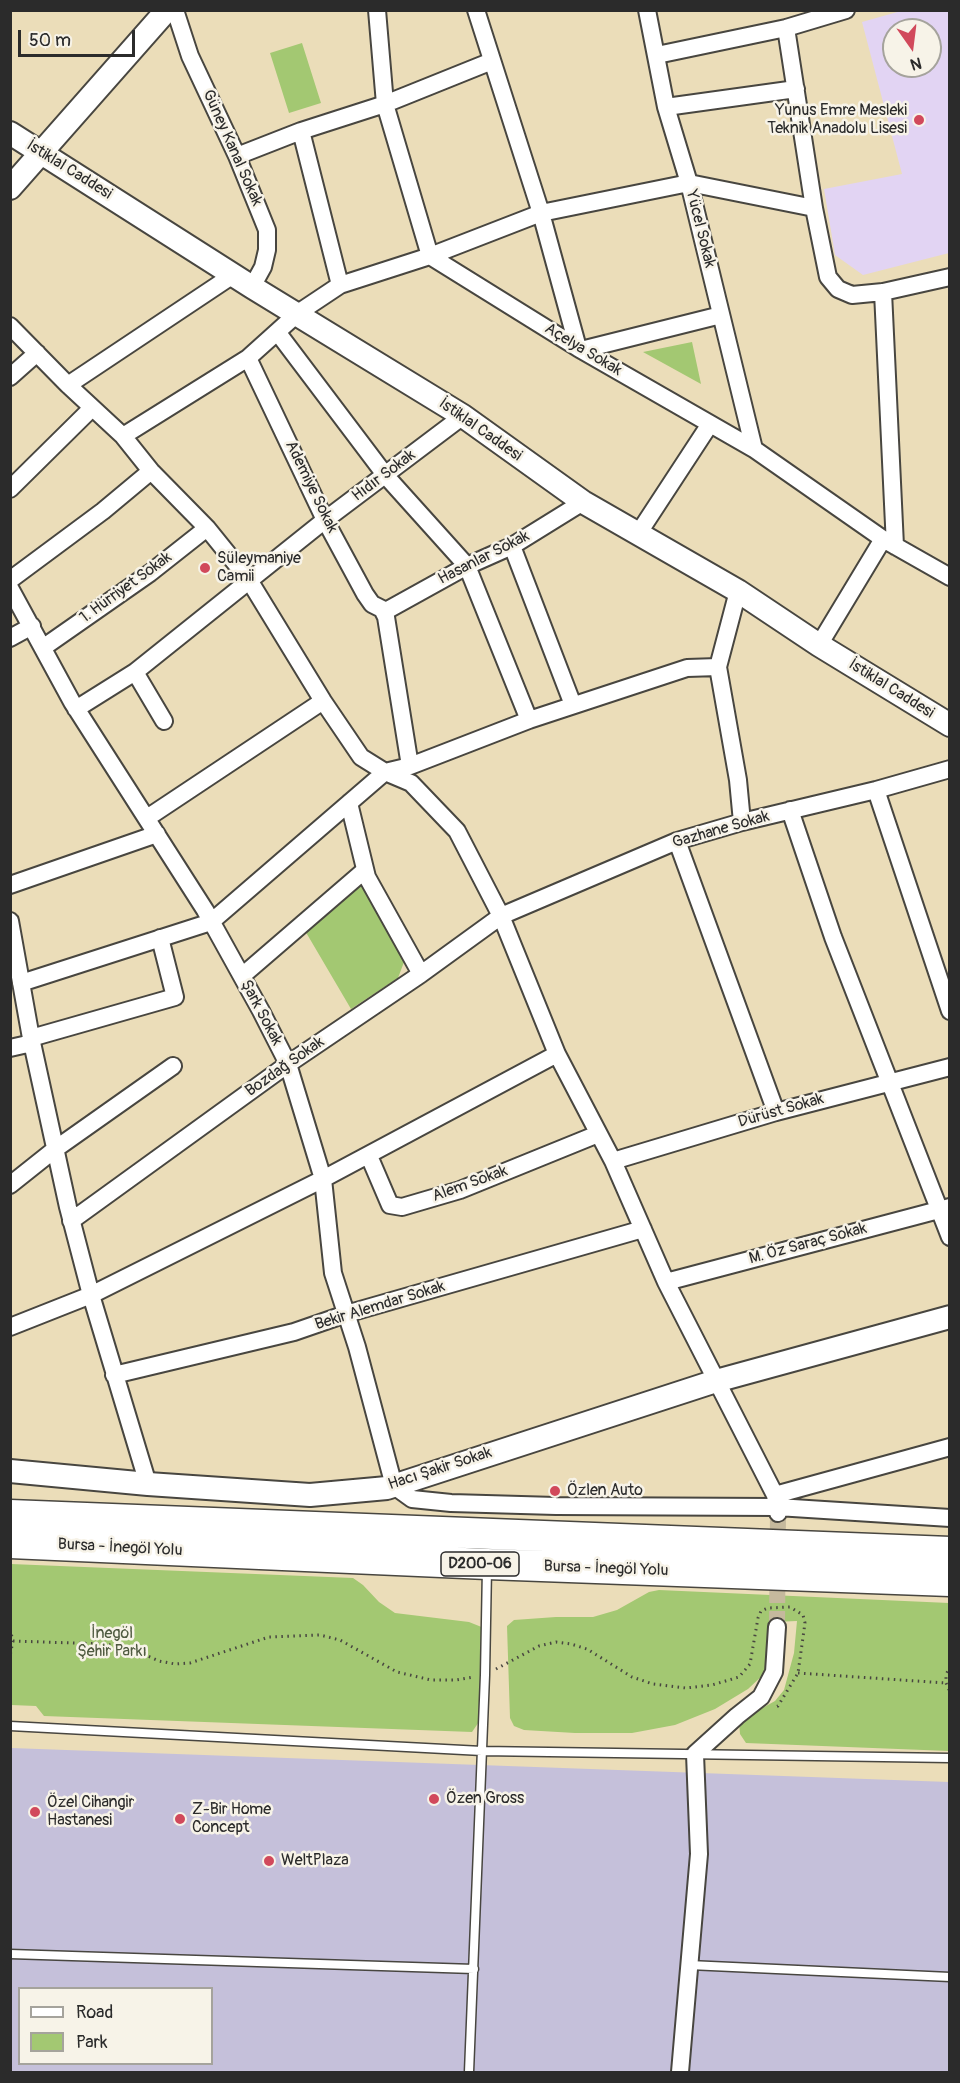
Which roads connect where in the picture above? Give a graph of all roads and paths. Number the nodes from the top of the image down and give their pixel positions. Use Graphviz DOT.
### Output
graph roads {
  1 [pos="167,10"];
  2 [pos="175,10"];
  3 [pos="378,10"];
  4 [pos="476,10"];
  5 [pos="647,10"];
  6 [pos="846,10"];
  7 [pos="786,27"];
  8 [pos="657,55"];
  9 [pos="492,61"];
  10 [pos="796,89"];
  11 [pos="385,104"];
  12 [pos="666,107"];
  13 [pos="301,131"];
  14 [pos="10,133"];
  15 [pos="41,153"];
  16 [pos="237,156"];
  17 [pos="689,183"];
  18 [pos="10,188"];
  19 [pos="814,208"];
  20 [pos="541,213"];
  21 [pos="430,256"];
  22 [pos="233,274"];
  23 [pos="950,277"];
  24 [pos="340,285"];
  25 [pos="252,287"];
  26 [pos="883,292"];
  27 [pos="298,314"];
  28 [pos="721,315"];
  29 [pos="10,326"];
  30 [pos="278,333"];
  31 [pos="580,349"];
  32 [pos="37,353"];
  33 [pos="248,358"];
  34 [pos="10,377"];
  35 [pos="68,385"];
  36 [pos="92,408"];
  37 [pos="463,416"];
  38 [pos="710,424"];
  39 [pos="123,436"];
  40 [pos="754,449"];
  41 [pos="151,471"];
  42 [pos="386,476"];
  43 [pos="10,489"];
  44 [pos="583,502"];
  45 [pos="325,520"];
  46 [pos="207,528"];
  47 [pos="638,534"];
  48 [pos="889,543"];
  49 [pos="513,546"];
  50 [pos="467,566"];
  51 [pos="950,576"];
  52 [pos="10,580"];
  53 [pos="249,580"];
  54 [pos="10,588"];
  55 [pos="738,591"];
  56 [pos="383,610"];
  57 [pos="32,626"];
  58 [pos="10,638"];
  59 [pos="819,645"];
  60 [pos="44,647"];
  61 [pos="718,667"];
  62 [pos="135,672"];
  63 [pos="323,701"];
  64 [pos="573,705"];
  65 [pos="76,709"];
  66 [pos="529,720"];
  67 [pos="164,721"];
  68 [pos="950,725"];
  69 [pos="410,766"];
  70 [pos="950,769"];
  71 [pos="385,772"];
  72 [pos="876,790"];
  73 [pos="349,803"];
  74 [pos="790,810"];
  75 [pos="147,818"];
  76 [pos="742,822"];
  77 [pos="157,834"];
  78 [pos="677,841"];
  79 [pos="365,870"];
  80 [pos="10,885"];
  81 [pos="501,916"];
  82 [pos="10,921"];
  83 [pos="212,922"];
  84 [pos="160,939"];
  85 [pos="421,974"];
  86 [pos="242,976"];
  87 [pos="21,983"];
  88 [pos="950,1011"];
  89 [pos="31,1041"];
  90 [pos="10,1048"];
  91 [pos="556,1054"];
  92 [pos="288,1064"];
  93 [pos="173,1066"];
  94 [pos="950,1066"];
  95 [pos="888,1082"];
  96 [pos="776,1112"];
  97 [pos="598,1134"];
  98 [pos="54,1150"];
  99 [pos="369,1156"];
  100 [pos="614,1161"];
  101 [pos="323,1179"];
  102 [pos="10,1185"];
  103 [pos="943,1208"];
  104 [pos="71,1221"];
  105 [pos="643,1229"];
  106 [pos="950,1237"];
  107 [pos="666,1282"];
  108 [pos="91,1295"];
  109 [pos="346,1314"];
  110 [pos="950,1317"];
  111 [pos="10,1327"];
  112 [pos="114,1375"];
  113 [pos="716,1380"];
  114 [pos="950,1447"];
  115 [pos="10,1471"];
  116 [pos="148,1484"];
  117 [pos="394,1486"];
  118 [pos="776,1505"];
  119 [pos="10,1515"];
  120 [pos="950,1518"];
  121 [pos="10,1542"];
  122 [pos="950,1552"];
  123 [pos="487,1564"];
  124 [pos="950,1581"];
  125 [pos="777,1627"];
  126 [pos="10,1629"];
  127 [pos="13,1641"];
  128 [pos="10,1656"];
  129 [pos="950,1666"];
  130 [pos="798,1673"];
  131 [pos="485,1675"];
  132 [pos="946,1683"];
  133 [pos="950,1692"];
  134 [pos="768,1710"];
  135 [pos="10,1726"];
  136 [pos="482,1751"];
  137 [pos="695,1754"];
  138 [pos="950,1758"];
  139 [pos="10,1954"];
  140 [pos="689,1965"];
  141 [pos="474,1969"];
  142 [pos="950,1977"];
  143 [pos="469,2073"];
  144 [pos="680,2073"];
  1 -- 15 [label="main road"];
  2 -- 16 [label="street, Güney Kanal Sokak"];
  3 -- 11 [label="street"];
  4 -- 9 [label="street"];
  5 -- 8 [label="street, Yücel Sokak"];
  6 -- 7 [label="street"];
  7 -- 8 [label="street"];
  7 -- 10 [label="street"];
  8 -- 12 [label="street, Yücel Sokak"];
  9 -- 11 [label="street"];
  9 -- 20 [label="street"];
  10 -- 12 [label="street"];
  10 -- 19 [label="street"];
  11 -- 13 [label="street"];
  11 -- 21 [label="street"];
  12 -- 17 [label="street, Yücel Sokak"];
  13 -- 16 [label="street"];
  13 -- 24 [label="street"];
  14 -- 15 [label="main road, İstiklal Caddesi"];
  15 -- 18 [label="main road"];
  15 -- 22 [label="main road, İstiklal Caddesi"];
  16 -- 25 [label="street, Güney Kanal Sokak"];
  17 -- 19 [label="street"];
  17 -- 20 [label="street"];
  17 -- 28 [label="street, Yücel Sokak"];
  19 -- 26 [label="street"];
  20 -- 21 [label="street"];
  20 -- 31 [label="street"];
  21 -- 24 [label="street"];
  21 -- 31 [label="street, Açelya Sokak"];
  22 -- 25 [label="main road, İstiklal Caddesi"];
  22 -- 35 [label="street"];
  23 -- 26 [label="street"];
  24 -- 27 [label="street"];
  25 -- 27 [label="main road, İstiklal Caddesi"];
  26 -- 48 [label="street"];
  27 -- 30 [label="street"];
  27 -- 37 [label="main road, İstiklal Caddesi"];
  28 -- 31 [label="street"];
  28 -- 40 [label="street, Yücel Sokak"];
  29 -- 32 [label="street"];
  30 -- 33 [label="street"];
  30 -- 42 [label="street"];
  31 -- 38 [label="street, Açelya Sokak"];
  32 -- 34 [label="street"];
  32 -- 35 [label="street"];
  33 -- 39 [label="street"];
  33 -- 45 [label="street, Ademiye Sokak"];
  35 -- 36 [label="street"];
  36 -- 39 [label="street"];
  36 -- 43 [label="street"];
  37 -- 42 [label="street, Hıdır Sokak"];
  37 -- 44 [label="main road, İstiklal Caddesi"];
  38 -- 40 [label="street, Açelya Sokak"];
  38 -- 47 [label="street"];
  39 -- 41 [label="street"];
  40 -- 48 [label="street, Açelya Sokak"];
  41 -- 46 [label="street"];
  41 -- 52 [label="street"];
  42 -- 45 [label="street, Hıdır Sokak"];
  42 -- 50 [label="street"];
  44 -- 47 [label="main road, İstiklal Caddesi"];
  44 -- 49 [label="street, Hasanlar Sokak"];
  45 -- 53 [label="street, Hıdır Sokak"];
  45 -- 56 [label="street, Ademiye Sokak"];
  46 -- 53 [label="street"];
  46 -- 60 [label="street, 1. Hürriyet Sokak"];
  47 -- 55 [label="main road, İstiklal Caddesi"];
  48 -- 51 [label="street, Açelya Sokak"];
  48 -- 59 [label="street"];
  49 -- 50 [label="street, Hasanlar Sokak"];
  49 -- 64 [label="street"];
  50 -- 56 [label="street, Hasanlar Sokak"];
  50 -- 66 [label="street"];
  53 -- 62 [label="street, Hıdır Sokak"];
  53 -- 63 [label="street"];
  54 -- 57 [label="street, Şark Sokak"];
  55 -- 59 [label="main road, İstiklal Caddesi"];
  55 -- 61 [label="street"];
  56 -- 69 [label="street"];
  57 -- 58 [label="street"];
  57 -- 60 [label="street, Şark Sokak"];
  59 -- 68 [label="main road, İstiklal Caddesi"];
  60 -- 65 [label="street, Şark Sokak"];
  61 -- 64 [label="street"];
  61 -- 76 [label="street"];
  62 -- 65 [label="street, Hıdır Sokak"];
  62 -- 67 [label="street"];
  63 -- 71 [label="street"];
  63 -- 75 [label="street"];
  64 -- 66 [label="street"];
  65 -- 75 [label="street, Şark Sokak"];
  66 -- 69 [label="street"];
  69 -- 71 [label="street"];
  70 -- 72 [label="street, Gazhane Sokak"];
  71 -- 73 [label="street"];
  71 -- 81 [label="street"];
  72 -- 74 [label="street, Gazhane Sokak"];
  72 -- 88 [label="street"];
  73 -- 79 [label="street"];
  73 -- 83 [label="street"];
  74 -- 76 [label="street, Gazhane Sokak"];
  74 -- 95 [label="street"];
  75 -- 77 [label="street, Şark Sokak"];
  76 -- 78 [label="street, Gazhane Sokak"];
  77 -- 80 [label="street"];
  77 -- 83 [label="street, Şark Sokak"];
  78 -- 81 [label="street, Gazhane Sokak"];
  78 -- 96 [label="street"];
  79 -- 85 [label="street"];
  79 -- 86 [label="street"];
  81 -- 85 [label="street, Bozdağ Sokak"];
  81 -- 91 [label="street"];
  82 -- 87 [label="street"];
  83 -- 84 [label="street"];
  83 -- 86 [label="street, Şark Sokak"];
  84 -- 87 [label="street"];
  84 -- 89 [label="street"];
  85 -- 92 [label="street, Bozdağ Sokak"];
  86 -- 92 [label="street, Şark Sokak"];
  87 -- 89 [label="street"];
  89 -- 90 [label="street"];
  89 -- 98 [label="street"];
  91 -- 97 [label="street"];
  91 -- 99 [label="street"];
  92 -- 101 [label="street, Şark Sokak"];
  92 -- 104 [label="street, Bozdağ Sokak"];
  93 -- 98 [label="street"];
  94 -- 95 [label="street, Dürüst Sokak"];
  95 -- 96 [label="street, Dürüst Sokak"];
  95 -- 103 [label="street"];
  96 -- 100 [label="street, Dürüst Sokak"];
  97 -- 99 [label="street, Alem Sokak"];
  97 -- 100 [label="street"];
  98 -- 102 [label="street"];
  98 -- 104 [label="street"];
  99 -- 101 [label="street"];
  100 -- 105 [label="street"];
  101 -- 108 [label="street"];
  101 -- 109 [label="street, Şark Sokak"];
  103 -- 106 [label="street"];
  103 -- 107 [label="street, M. Öz Saraç Sokak"];
  104 -- 108 [label="street"];
  105 -- 107 [label="street"];
  105 -- 109 [label="street, Bekir Alemdar Sokak"];
  107 -- 113 [label="street"];
  108 -- 111 [label="street"];
  108 -- 112 [label="street"];
  109 -- 112 [label="street, Bekir Alemdar Sokak"];
  109 -- 117 [label="street, Şark Sokak"];
  110 -- 113 [label="main road, Hacı Şakir Sokak"];
  112 -- 116 [label="street"];
  113 -- 117 [label="main road, Hacı Şakir Sokak"];
  113 -- 118 [label="street"];
  114 -- 118 [label="street"];
  115 -- 116 [label="main road, Hacı Şakir Sokak"];
  116 -- 117 [label="main road, Hacı Şakir Sokak"];
  117 -- 118 [label="street"];
  118 -- 120 [label="street"];
  119 -- 122 [label="highway, Bursa - İnegöl Yolu / D200-06"];
  121 -- 123 [label="highway, Bursa - İnegöl Yolu / D200-06"];
  123 -- 124 [label="highway, Bursa - İnegöl Yolu / D200-06"];
  123 -- 131 [label="lane"];
  125 -- 137 [label="street"];
  126 -- 127 [label="path"];
  127 -- 128 [label="path"];
  127 -- 131 [label="path"];
  129 -- 132 [label="path"];
  130 -- 131 [label="path"];
  130 -- 132 [label="path"];
  130 -- 134 [label="path"];
  131 -- 136 [label="lane"];
  132 -- 133 [label="path"];
  135 -- 136 [label="lane"];
  136 -- 137 [label="lane"];
  136 -- 141 [label="lane"];
  137 -- 138 [label="lane"];
  137 -- 140 [label="street"];
  139 -- 141 [label="lane"];
  140 -- 142 [label="lane"];
  140 -- 144 [label="street"];
  141 -- 143 [label="lane"];
}
